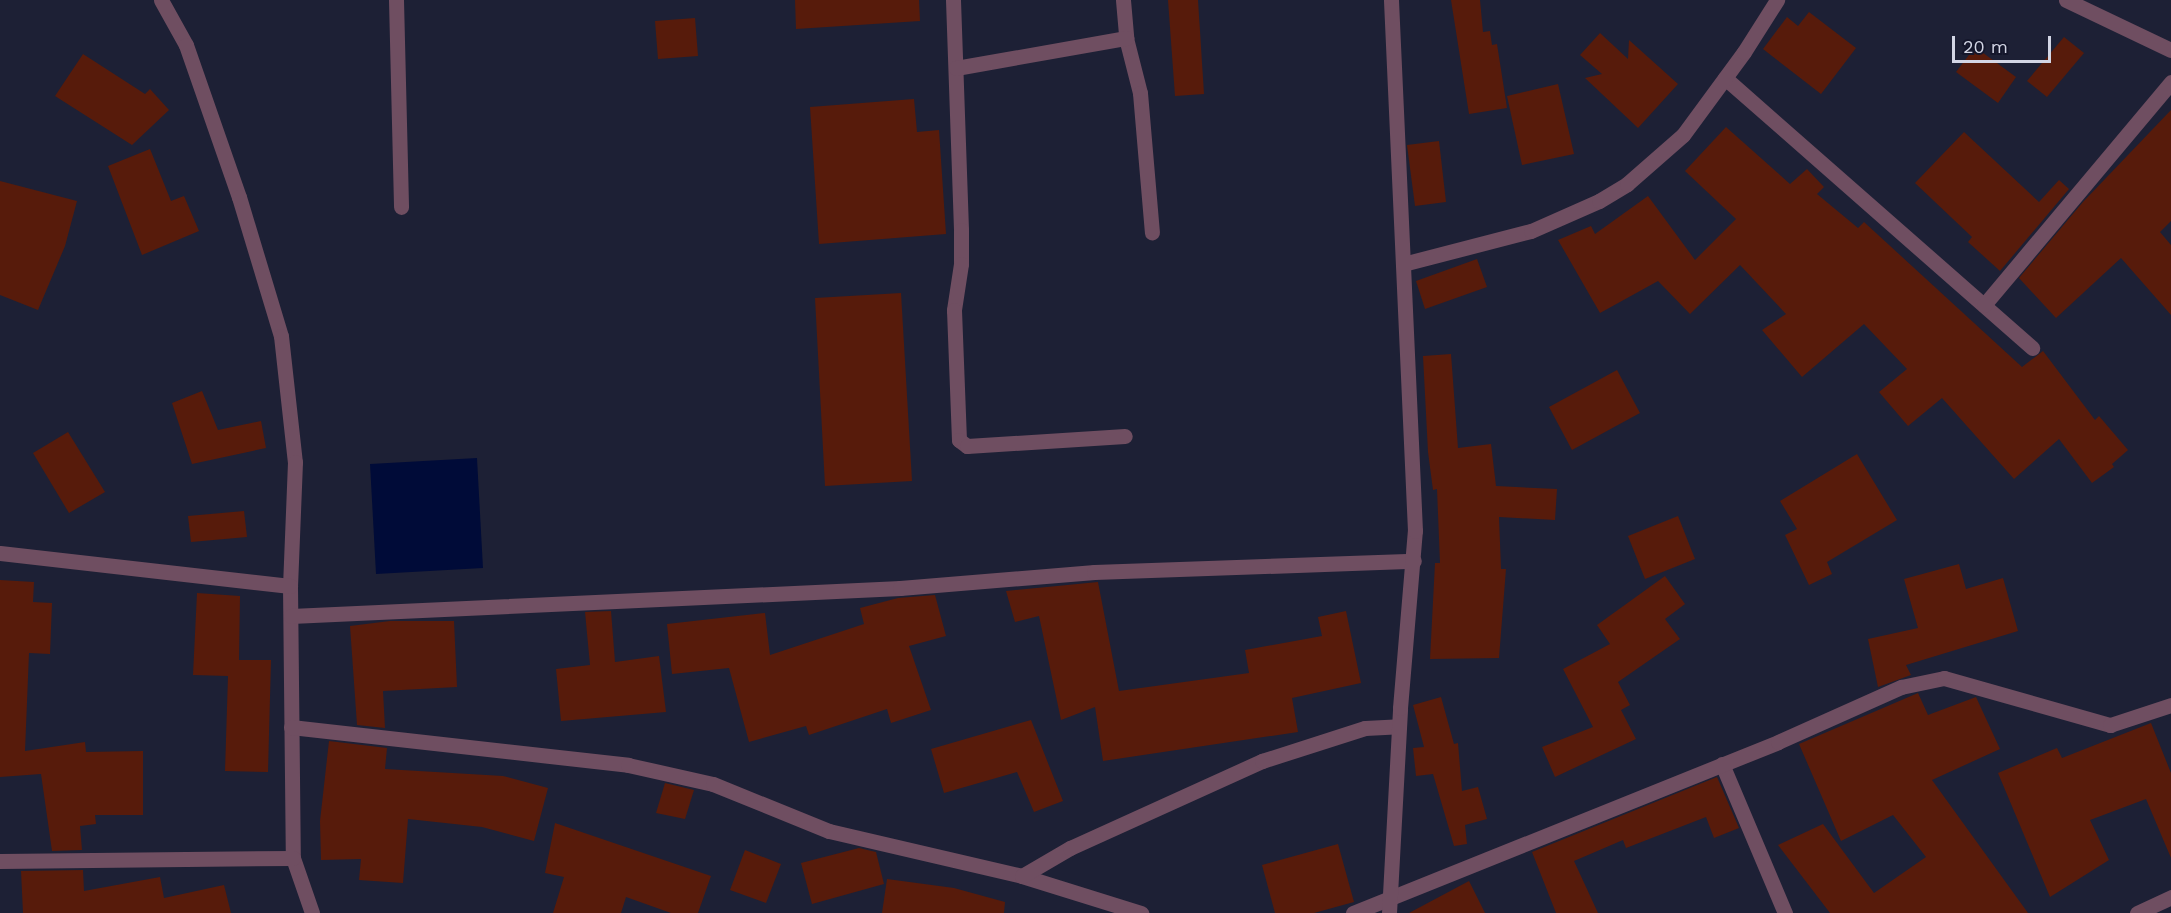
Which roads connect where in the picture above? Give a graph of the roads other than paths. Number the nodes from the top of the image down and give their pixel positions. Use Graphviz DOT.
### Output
graph roads {
  1 [pos="161,0"];
  2 [pos="396,0"];
  3 [pos="953,0"];
  4 [pos="1123,0"];
  5 [pos="1391,0"];
  6 [pos="1777,0"];
  7 [pos="2066,0"];
  8 [pos="1126,38"];
  9 [pos="2171,50"];
  10 [pos="956,68"];
  11 [pos="1725,78"];
  12 [pos="2171,82"];
  13 [pos="400,207"];
  14 [pos="1152,232"];
  15 [pos="1404,264"];
  16 [pos="1984,305"];
  17 [pos="2032,348"];
  18 [pos="1125,436"];
  19 [pos="0,552"];
  20 [pos="1414,561"];
  21 [pos="290,586"];
  22 [pos="291,616"];
  23 [pos="2171,705"];
  24 [pos="1400,726"];
  25 [pos="291,727"];
  26 [pos="1722,764"];
  27 [pos="293,858"];
  28 [pos="0,861"];
  29 [pos="1022,876"];
  30 [pos="1392,897"];
  31 [pos="2171,897"];
  32 [pos="312,913"];
  33 [pos="1141,913"];
  34 [pos="1353,913"];
  35 [pos="1389,913"];
  36 [pos="1785,913"];
  37 [pos="2137,913"];
  1 -- 21 [label="street"];
  2 -- 13 [label="street"];
  3 -- 10 [label="street"];
  4 -- 8 [label="street"];
  5 -- 15 [label="street"];
  6 -- 11 [label="street"];
  7 -- 9 [label="street"];
  8 -- 10 [label="street"];
  8 -- 14 [label="street"];
  10 -- 18 [label="street"];
  11 -- 15 [label="street"];
  11 -- 16 [label="street"];
  12 -- 16 [label="street"];
  15 -- 20 [label="street"];
  16 -- 17 [label="street"];
  19 -- 21 [label="street"];
  20 -- 22 [label="street"];
  20 -- 24 [label="street"];
  21 -- 22 [label="street"];
  22 -- 25 [label="street"];
  23 -- 26 [label="street"];
  24 -- 29 [label="street"];
  24 -- 30 [label="street"];
  25 -- 27 [label="street"];
  25 -- 29 [label="street"];
  26 -- 30 [label="street"];
  26 -- 36 [label="street"];
  27 -- 28 [label="street"];
  27 -- 32 [label="street"];
  29 -- 33 [label="street"];
  30 -- 34 [label="street"];
  30 -- 35 [label="street"];
  31 -- 37 [label="street"];
}
